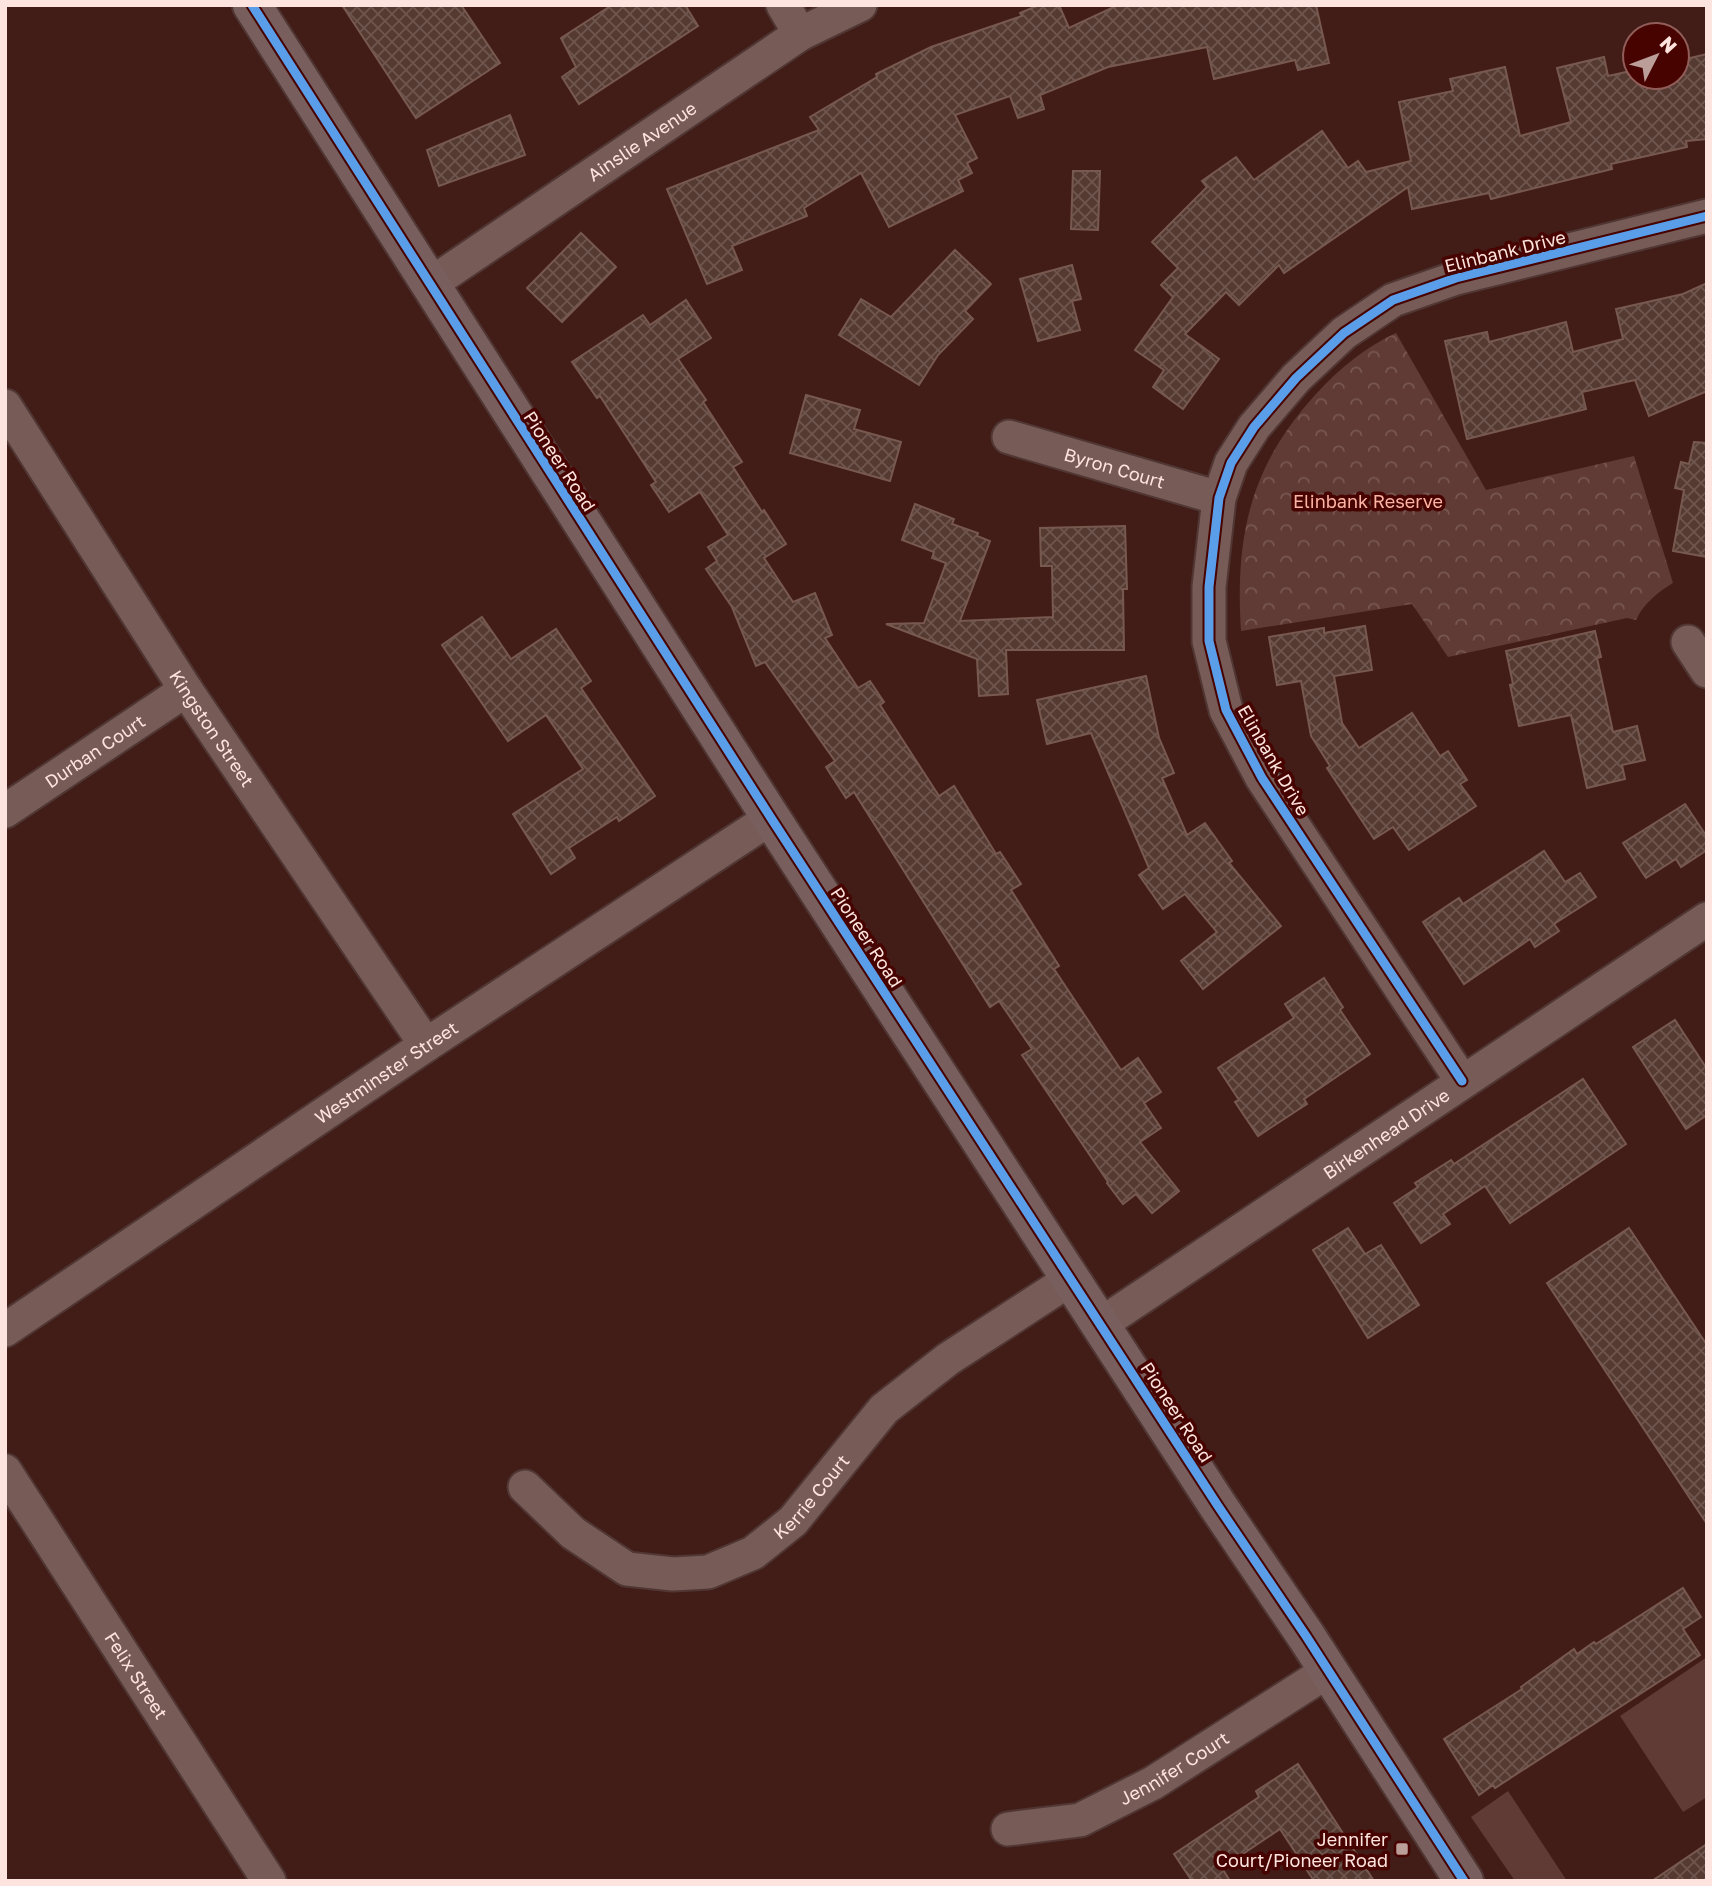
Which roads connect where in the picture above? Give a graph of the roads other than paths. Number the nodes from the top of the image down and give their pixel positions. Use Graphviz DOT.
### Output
graph roads {
  1 [pos="252,5"];
  2 [pos="783,5"];
  3 [pos="860,5"];
  4 [pos="800,34"];
  5 [pos="1707,216"];
  6 [pos="429,285"];
  7 [pos="5,406"];
  8 [pos="1009,437"];
  9 [pos="1219,498"];
  10 [pos="1688,642"];
  11 [pos="1707,671"];
  12 [pos="186,690"];
  13 [pos="5,811"];
  14 [pos="771,818"];
  15 [pos="1707,919"];
  16 [pos="426,1045"];
  17 [pos="1462,1081"];
  18 [pos="1071,1279"];
  19 [pos="1101,1324"];
  20 [pos="5,1330"];
  21 [pos="5,1471"];
  22 [pos="525,1487"];
  23 [pos="1328,1671"];
  24 [pos="1008,1829"];
  25 [pos="269,1881"];
  26 [pos="1464,1881"];
  1 -- 6 [label="main road, Pioneer Road"];
  2 -- 4 [label="street"];
  3 -- 4 [label="street, Ainslie Avenue"];
  4 -- 6 [label="street, Ainslie Avenue"];
  5 -- 9 [label="street, Elinbank Drive"];
  6 -- 14 [label="main road, Pioneer Road"];
  7 -- 12 [label="street, Kingston Street"];
  8 -- 9 [label="street, Byron Court"];
  9 -- 17 [label="street, Elinbank Drive"];
  10 -- 11 [label="street"];
  12 -- 13 [label="street, Durban Court"];
  12 -- 16 [label="street, Kingston Street"];
  14 -- 16 [label="street, Westminster Street"];
  14 -- 18 [label="main road, Pioneer Road"];
  15 -- 17 [label="street, Birkenhead Drive"];
  16 -- 20 [label="street, Westminster Street"];
  17 -- 19 [label="street, Birkenhead Drive"];
  18 -- 19 [label="main road, Pioneer Road"];
  18 -- 22 [label="street, Kerrie Court"];
  19 -- 23 [label="main road, Pioneer Road"];
  21 -- 25 [label="street, Felix Street"];
  23 -- 24 [label="street, Jennifer Court"];
  23 -- 26 [label="main road, Pioneer Road"];
}
